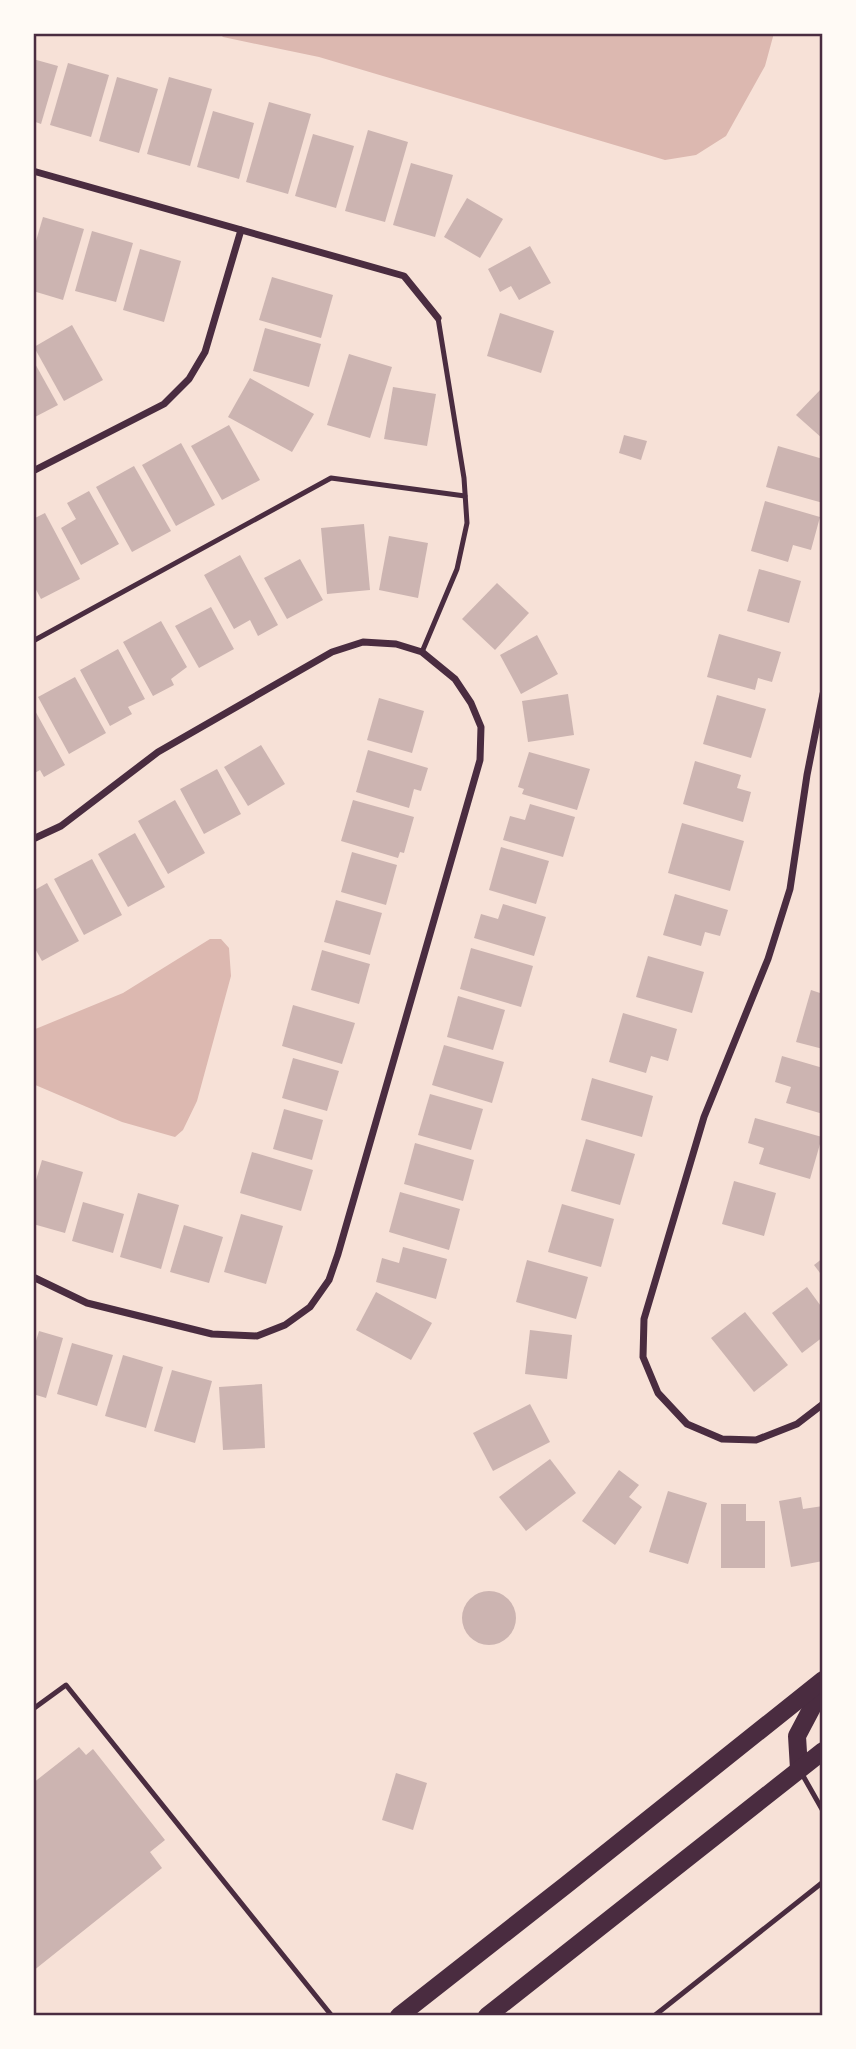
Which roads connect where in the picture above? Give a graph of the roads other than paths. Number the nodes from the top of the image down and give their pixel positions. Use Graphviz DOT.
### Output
graph roads {
  1 [pos="33,171"];
  2 [pos="241,230"];
  3 [pos="438,318"];
  4 [pos="33,471"];
  5 [pos="465,496"];
  6 [pos="33,641"];
  7 [pos="422,652"];
  8 [pos="823,694"];
  9 [pos="33,839"];
  10 [pos="33,1277"];
  11 [pos="823,1404"];
  12 [pos="823,1680"];
  13 [pos="823,1695"];
  14 [pos="33,1709"];
  15 [pos="823,1751"];
  16 [pos="799,1769"];
  17 [pos="823,1811"];
  18 [pos="823,1882"];
  19 [pos="332,2016"];
  20 [pos="399,2016"];
  21 [pos="487,2016"];
  22 [pos="654,2016"];
  1 -- 2 [label="street"];
  2 -- 3 [label="street"];
  2 -- 4 [label="street"];
  3 -- 5 [label="lane"];
  5 -- 6 [label="lane"];
  5 -- 7 [label="lane"];
  7 -- 9 [label="street"];
  7 -- 10 [label="street"];
  8 -- 11 [label="street"];
  12 -- 20 [label="main road"];
  13 -- 16 [label="main road"];
  14 -- 19 [label="lane"];
  15 -- 16 [label="main road"];
  16 -- 17 [label="lane"];
  16 -- 21 [label="main road"];
  18 -- 22 [label="lane"];
}
